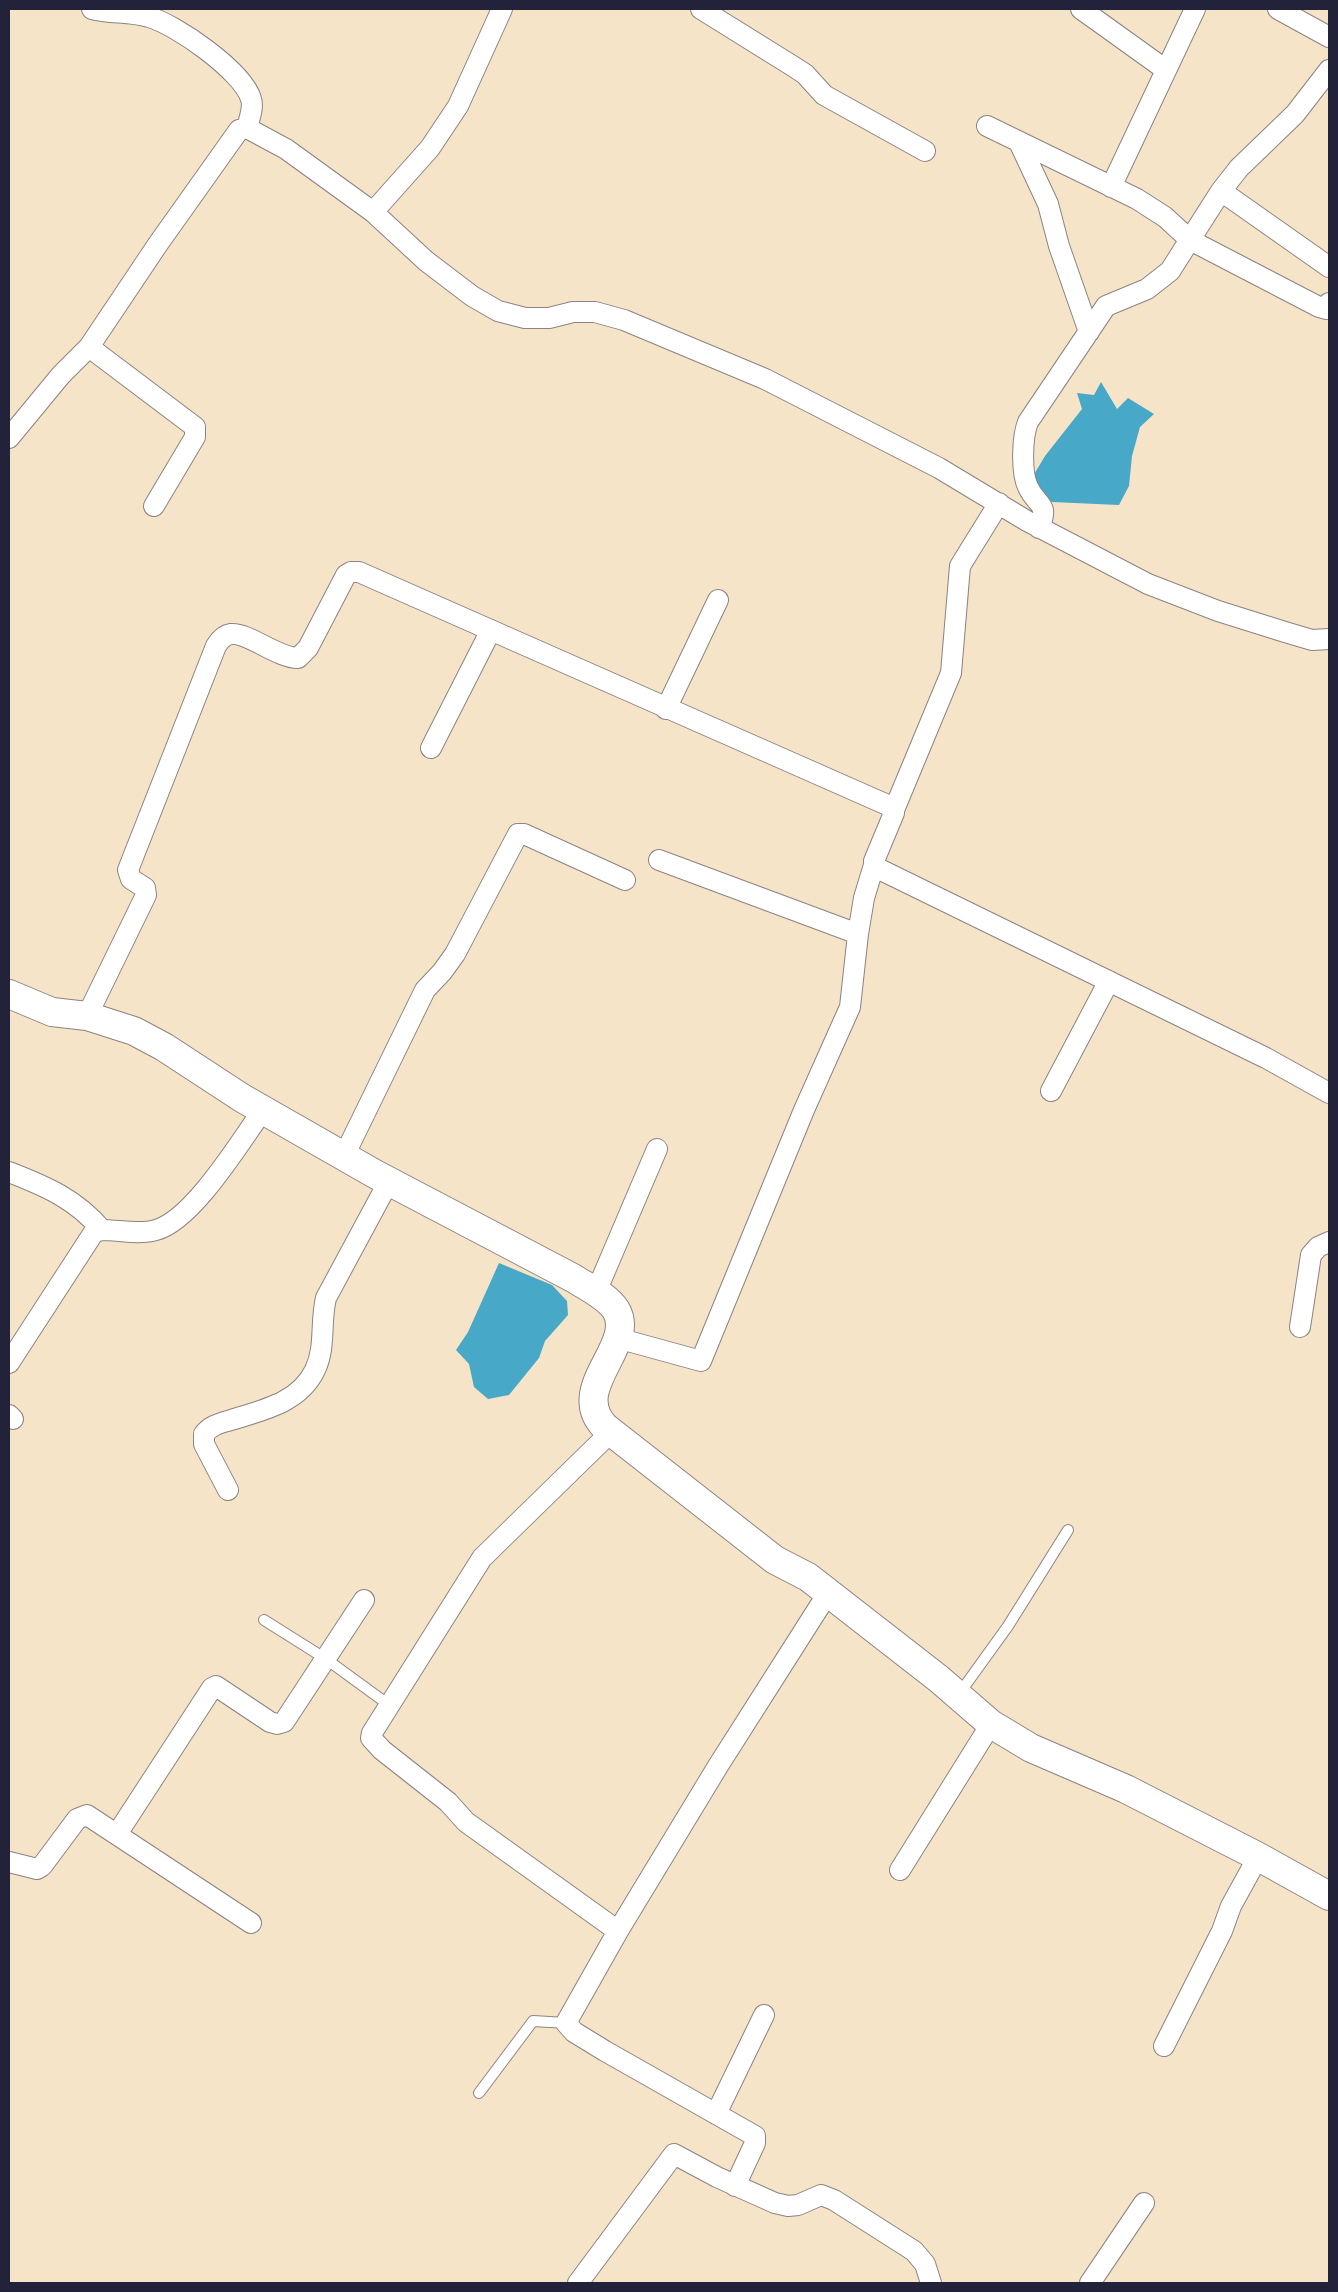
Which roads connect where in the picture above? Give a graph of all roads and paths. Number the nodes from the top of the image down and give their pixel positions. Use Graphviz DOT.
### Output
graph roads {
  1 [pos="92,9"];
  2 [pos="502,9"];
  3 [pos="701,9"];
  4 [pos="1081,9"];
  5 [pos="1195,9"];
  6 [pos="1278,9"];
  7 [pos="160,14"];
  8 [pos="1329,37"];
  9 [pos="1166,70"];
  10 [pos="1329,70"];
  11 [pos="987,126"];
  12 [pos="247,128"];
  13 [pos="1019,142"];
  14 [pos="925,150"];
  15 [pos="1111,187"];
  16 [pos="1221,191"];
  17 [pos="374,212"];
  18 [pos="1190,240"];
  19 [pos="1329,267"];
  20 [pos="1329,303"];
  21 [pos="1089,332"];
  22 [pos="90,346"];
  23 [pos="9,438"];
  24 [pos="999,503"];
  25 [pos="154,506"];
  26 [pos="1039,528"];
  27 [pos="718,600"];
  28 [pos="491,630"];
  29 [pos="1329,639"];
  30 [pos="666,708"];
  31 [pos="431,748"];
  32 [pos="894,810"];
  33 [pos="659,860"];
  34 [pos="874,865"];
  35 [pos="625,880"];
  36 [pos="858,934"];
  37 [pos="1109,981"];
  38 [pos="9,994"];
  39 [pos="87,1016"];
  40 [pos="1051,1090"];
  41 [pos="1329,1093"];
  42 [pos="263,1110"];
  43 [pos="657,1149"];
  44 [pos="344,1156"];
  45 [pos="9,1172"];
  46 [pos="389,1181"];
  47 [pos="102,1230"];
  48 [pos="1329,1242"];
  49 [pos="596,1292"];
  50 [pos="1300,1327"];
  51 [pos="617,1338"];
  52 [pos="9,1363"];
  53 [pos="611,1432"];
  54 [pos="228,1490"];
  55 [pos="1068,1530"];
  56 [pos="828,1593"];
  57 [pos="364,1600"];
  58 [pos="264,1620"];
  59 [pos="326,1659"];
  60 [pos="958,1695"];
  61 [pos="389,1705"];
  62 [pos="992,1724"];
  63 [pos="117,1834"];
  64 [pos="1258,1857"];
  65 [pos="9,1862"];
  66 [pos="900,1870"];
  67 [pos="1329,1896"];
  68 [pos="251,1923"];
  69 [pos="618,1931"];
  70 [pos="764,2015"];
  71 [pos="566,2023"];
  72 [pos="1164,2046"];
  73 [pos="480,2093"];
  74 [pos="716,2114"];
  75 [pos="736,2186"];
  76 [pos="1144,2203"];
  77 [pos="578,2283"];
  78 [pos="931,2283"];
  79 [pos="1090,2283"];
  1 -- 7 [label="street"];
  2 -- 17 [label="street"];
  3 -- 14 [label="street"];
  4 -- 9 [label="street"];
  5 -- 9 [label="street"];
  6 -- 8 [label="street"];
  7 -- 12 [label="street"];
  9 -- 15 [label="street"];
  10 -- 16 [label="street"];
  11 -- 13 [label="street"];
  12 -- 17 [label="street"];
  12 -- 22 [label="street"];
  13 -- 15 [label="street"];
  13 -- 21 [label="street"];
  15 -- 18 [label="street"];
  16 -- 18 [label="street"];
  16 -- 19 [label="street"];
  17 -- 24 [label="street"];
  18 -- 20 [label="street"];
  18 -- 21 [label="street"];
  21 -- 26 [label="street"];
  22 -- 23 [label="street"];
  22 -- 25 [label="street"];
  24 -- 26 [label="street"];
  24 -- 32 [label="street"];
  26 -- 29 [label="street"];
  27 -- 30 [label="street"];
  28 -- 30 [label="street"];
  28 -- 31 [label="street"];
  28 -- 39 [label="street"];
  30 -- 32 [label="street"];
  32 -- 34 [label="street"];
  33 -- 36 [label="street"];
  34 -- 36 [label="street"];
  34 -- 37 [label="street"];
  35 -- 44 [label="street"];
  36 -- 51 [label="street"];
  37 -- 40 [label="street"];
  37 -- 41 [label="street"];
  38 -- 39 [label="main road"];
  39 -- 42 [label="main road"];
  42 -- 44 [label="main road"];
  42 -- 47 [label="street"];
  43 -- 49 [label="street"];
  44 -- 46 [label="main road"];
  45 -- 47 [label="street"];
  46 -- 49 [label="main road"];
  46 -- 54 [label="street"];
  47 -- 52 [label="street"];
  48 -- 50 [label="street"];
  49 -- 51 [label="main road"];
  51 -- 53 [label="main road"];
  53 -- 56 [label="main road"];
  53 -- 61 [label="street"];
  55 -- 60 [label="lane"];
  56 -- 60 [label="main road"];
  56 -- 69 [label="street"];
  57 -- 59 [label="street"];
  58 -- 59 [label="lane"];
  59 -- 61 [label="lane"];
  59 -- 63 [label="street"];
  60 -- 62 [label="main road"];
  61 -- 69 [label="street"];
  62 -- 64 [label="main road"];
  62 -- 66 [label="street"];
  63 -- 65 [label="street"];
  63 -- 68 [label="street"];
  64 -- 67 [label="main road"];
  64 -- 72 [label="street"];
  69 -- 71 [label="street"];
  70 -- 74 [label="street"];
  71 -- 73 [label="lane"];
  71 -- 74 [label="street"];
  74 -- 75 [label="street"];
  75 -- 77 [label="street"];
  75 -- 78 [label="street"];
  76 -- 79 [label="street"];
}
